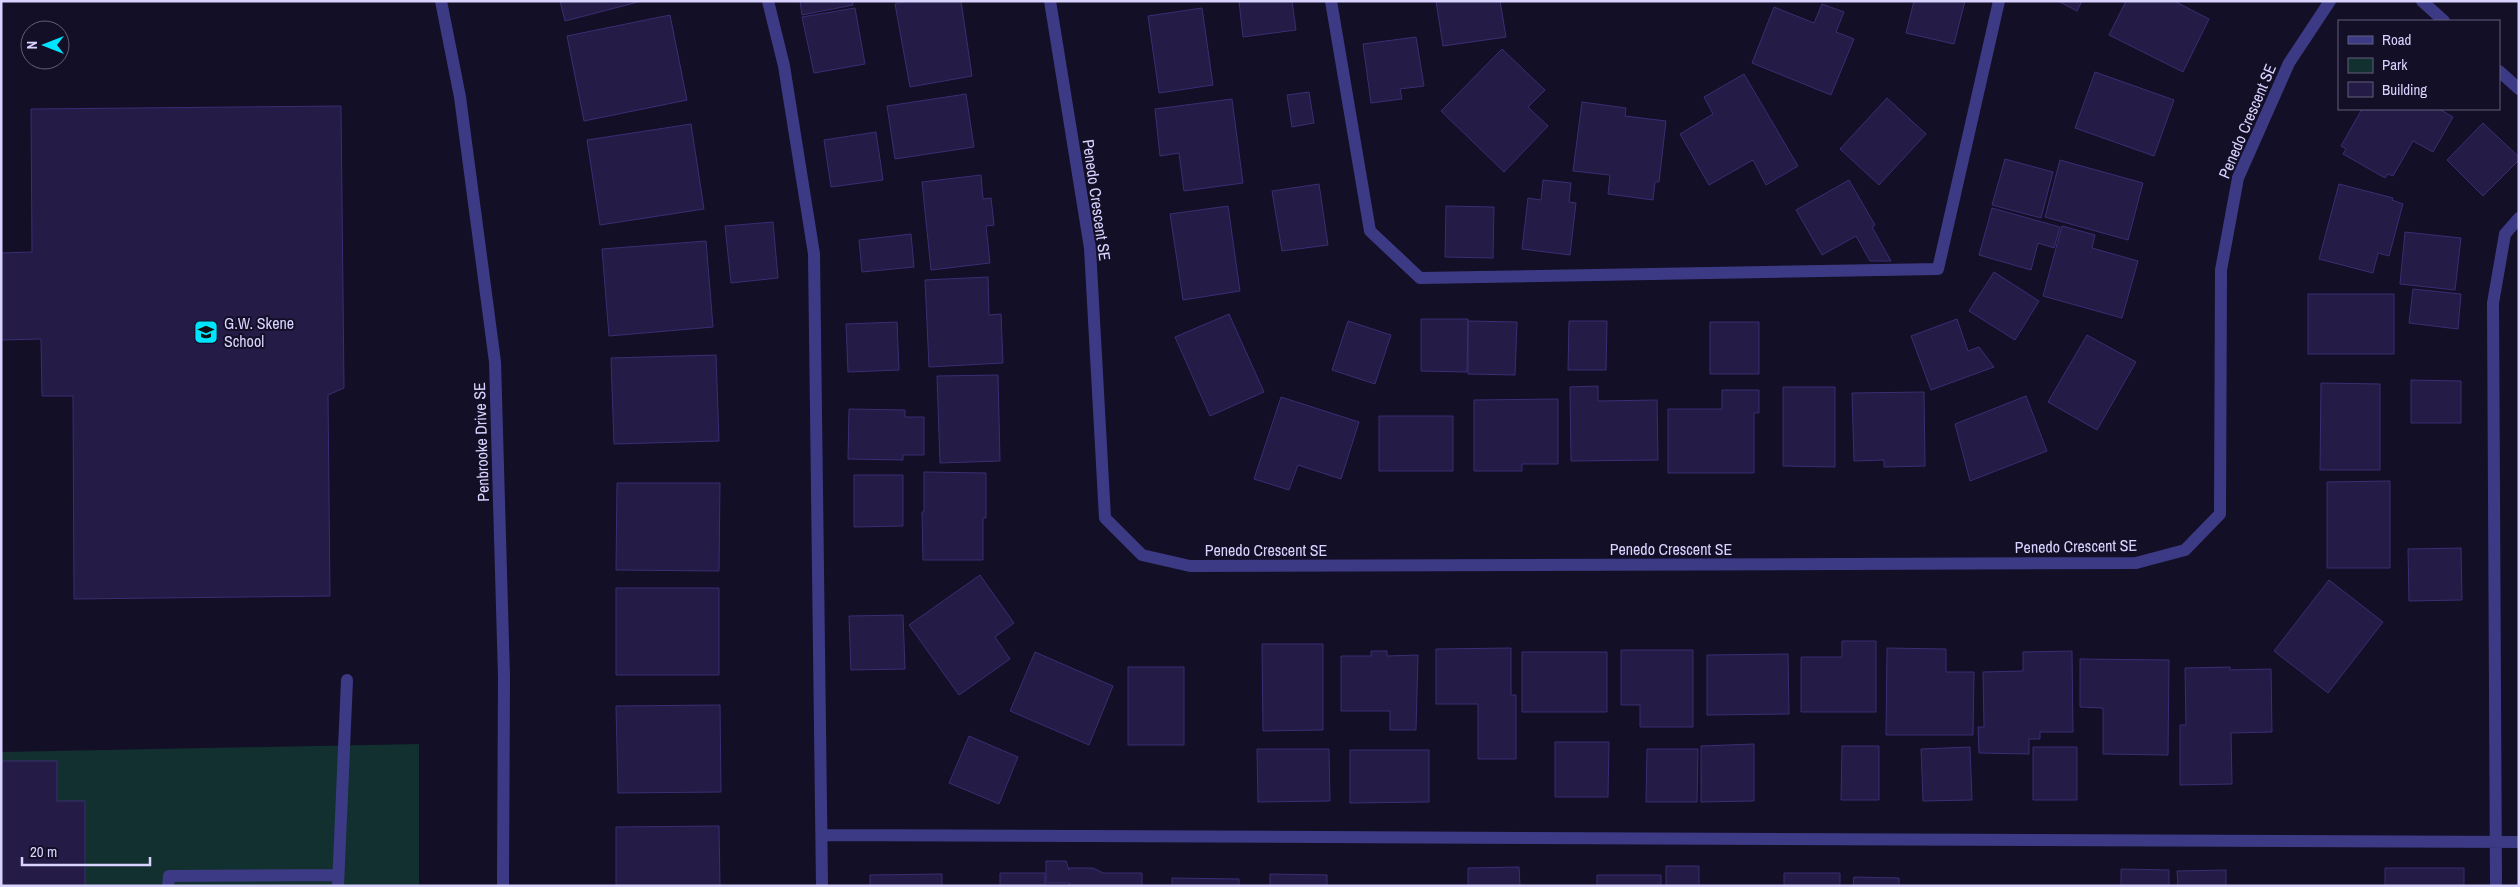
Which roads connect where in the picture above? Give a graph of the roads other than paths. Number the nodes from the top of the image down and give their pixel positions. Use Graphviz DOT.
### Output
graph roads {
  1 [pos="441,1"];
  2 [pos="768,1"];
  3 [pos="1050,1"];
  4 [pos="1332,1"];
  5 [pos="1998,1"];
  6 [pos="2330,1"];
  7 [pos="2422,1"];
  8 [pos="2443,20"];
  9 [pos="2500,72"];
  10 [pos="2519,89"];
  11 [pos="2519,218"];
  12 [pos="347,680"];
  13 [pos="822,835"];
  14 [pos="2496,842"];
  15 [pos="2519,842"];
  16 [pos="338,881"];
  17 [pos="168,886"];
  18 [pos="503,886"];
  19 [pos="822,886"];
  20 [pos="2496,886"];
  1 -- 18 [label="street, Penbrooke Drive SE"];
  2 -- 13 [label="street"];
  3 -- 6 [label="street, Penedo Crescent SE"];
  4 -- 5 [label="street"];
  7 -- 8 [label="street"];
  9 -- 10 [label="street"];
  11 -- 14 [label="street"];
  12 -- 16 [label="street"];
  13 -- 14 [label="street"];
  13 -- 19 [label="street"];
  14 -- 15 [label="street"];
  14 -- 20 [label="street"];
  16 -- 17 [label="street"];
}
